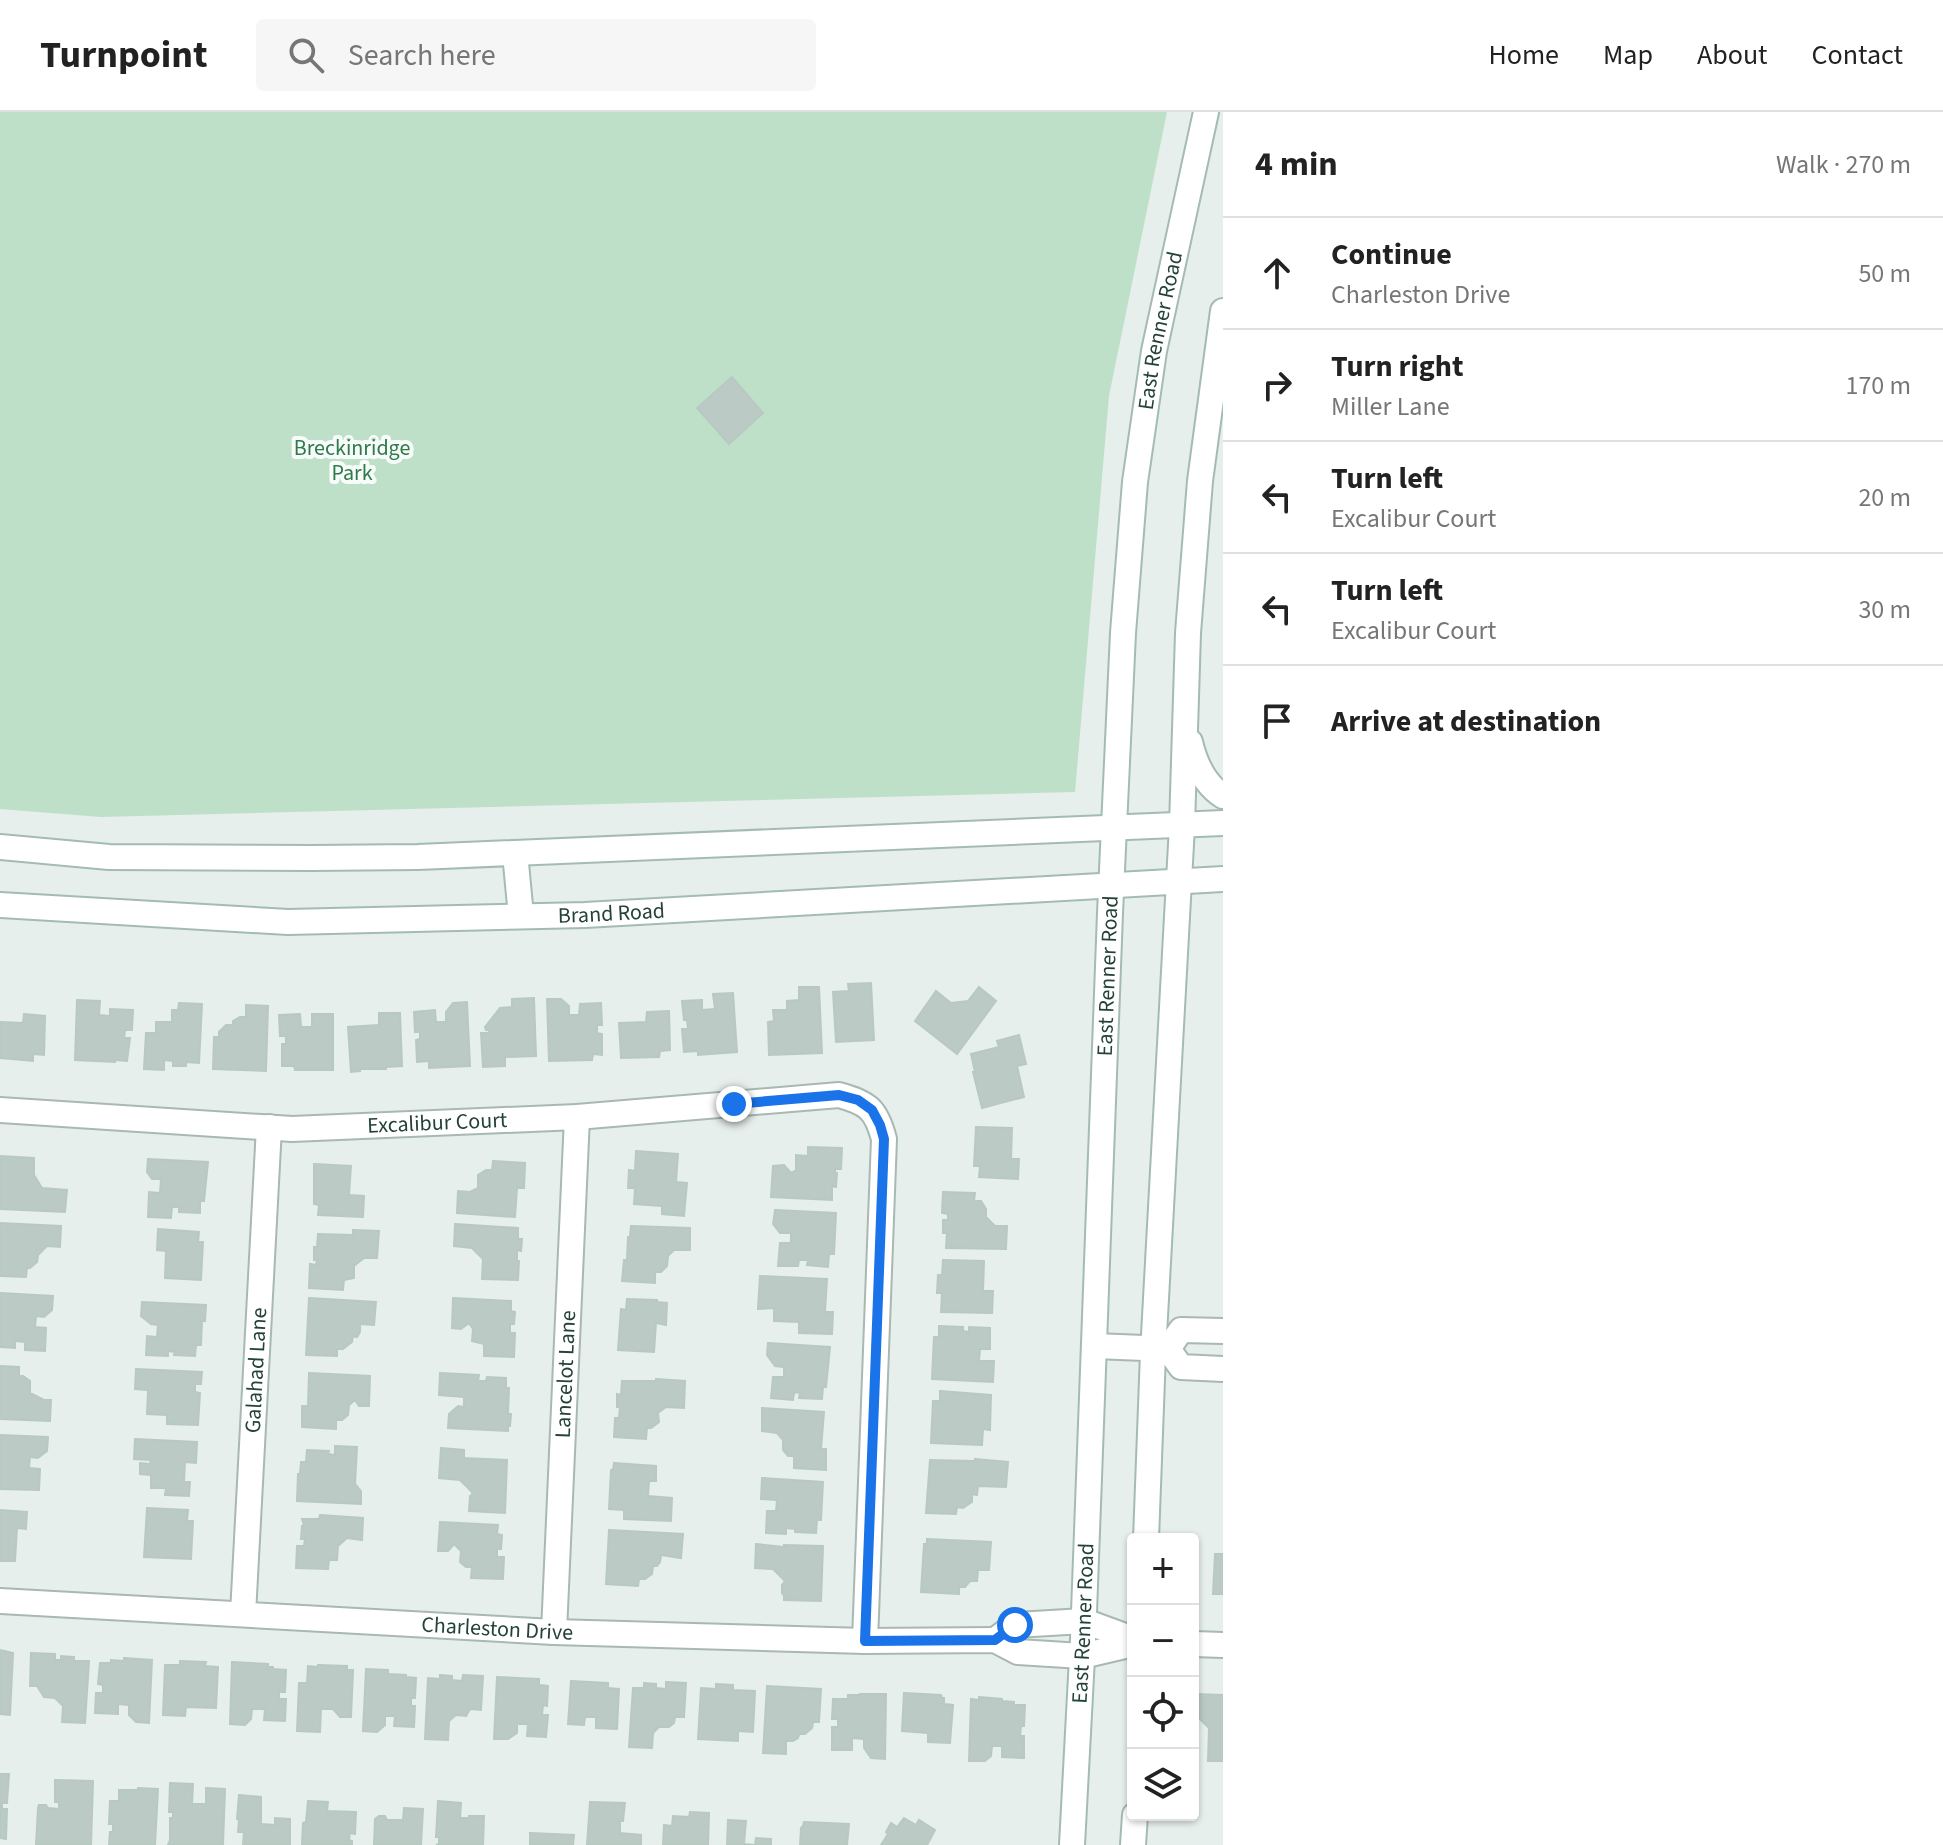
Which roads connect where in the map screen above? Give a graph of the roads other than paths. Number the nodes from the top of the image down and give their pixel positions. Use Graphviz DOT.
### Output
graph roads {
  1 [pos="1206,112"];
  2 [pos="1223,311"];
  3 [pos="1185,717"];
  4 [pos="1223,796"];
  5 [pos="1223,823"];
  6 [pos="1182,826"];
  7 [pos="1115,829"];
  8 [pos="0,847"];
  9 [pos="515,853"];
  10 [pos="1223,879"];
  11 [pos="1178,881"];
  12 [pos="1112,885"];
  13 [pos="0,905"];
  14 [pos="521,916"];
  15 [pos="0,1110"];
  16 [pos="577,1117"];
  17 [pos="269,1127"];
  18 [pos="1223,1331"];
  19 [pos="1095,1346"];
  20 [pos="1161,1348"];
  21 [pos="1223,1369"];
  22 [pos="1146,1533"];
  23 [pos="0,1601"];
  24 [pos="243,1614"];
  25 [pos="1084,1621"];
  26 [pos="554,1632"];
  27 [pos="1127,1639"];
  28 [pos="995,1640"];
  29 [pos="865,1641"];
  30 [pos="1127,1644"];
  31 [pos="1199,1644"];
  32 [pos="1223,1645"];
  33 [pos="1082,1656"];
  34 [pos="1135,1821"];
  35 [pos="1072,1845"];
  36 [pos="1133,1845"];
  1 -- 7 [label="main road, East Renner Road"];
  2 -- 3 [label="main road"];
  3 -- 4 [label="main road"];
  3 -- 6 [label="main road"];
  5 -- 6 [label="main road"];
  6 -- 7 [label="main road"];
  6 -- 11 [label="main road"];
  7 -- 9 [label="main road"];
  7 -- 12 [label="main road, East Renner Road"];
  8 -- 9 [label="main road"];
  9 -- 14 [label="main road"];
  10 -- 11 [label="main road, Brand Road"];
  11 -- 12 [label="main road, Brand Road"];
  11 -- 20 [label="main road"];
  12 -- 14 [label="main road, Brand Road"];
  12 -- 19 [label="main road, East Renner Road"];
  13 -- 14 [label="main road, Brand Road"];
  15 -- 17 [label="main road, Excalibur Court"];
  16 -- 17 [label="main road, Excalibur Court"];
  16 -- 26 [label="main road, Lancelot Lane"];
  16 -- 29 [label="main road, Excalibur Court"];
  17 -- 24 [label="main road, Galahad Lane"];
  18 -- 20 [label="main road"];
  19 -- 20 [label="main road"];
  19 -- 25 [label="main road, East Renner Road"];
  20 -- 21 [label="main road"];
  20 -- 22 [label="main road"];
  23 -- 24 [label="main road, Charleston Drive"];
  24 -- 26 [label="main road, Charleston Drive"];
  25 -- 27 [label="main road, Charleston Drive"];
  25 -- 28 [label="main road, Charleston Drive"];
  25 -- 33 [label="main road, East Renner Road"];
  26 -- 29 [label="main road, Charleston Drive"];
  28 -- 29 [label="main road, Charleston Drive"];
  28 -- 33 [label="main road, Charleston Drive"];
  30 -- 33 [label="main road, Charleston Drive"];
  31 -- 32 [label="main road"];
  33 -- 35 [label="main road, East Renner Road"];
  34 -- 36 [label="main road"];
}
